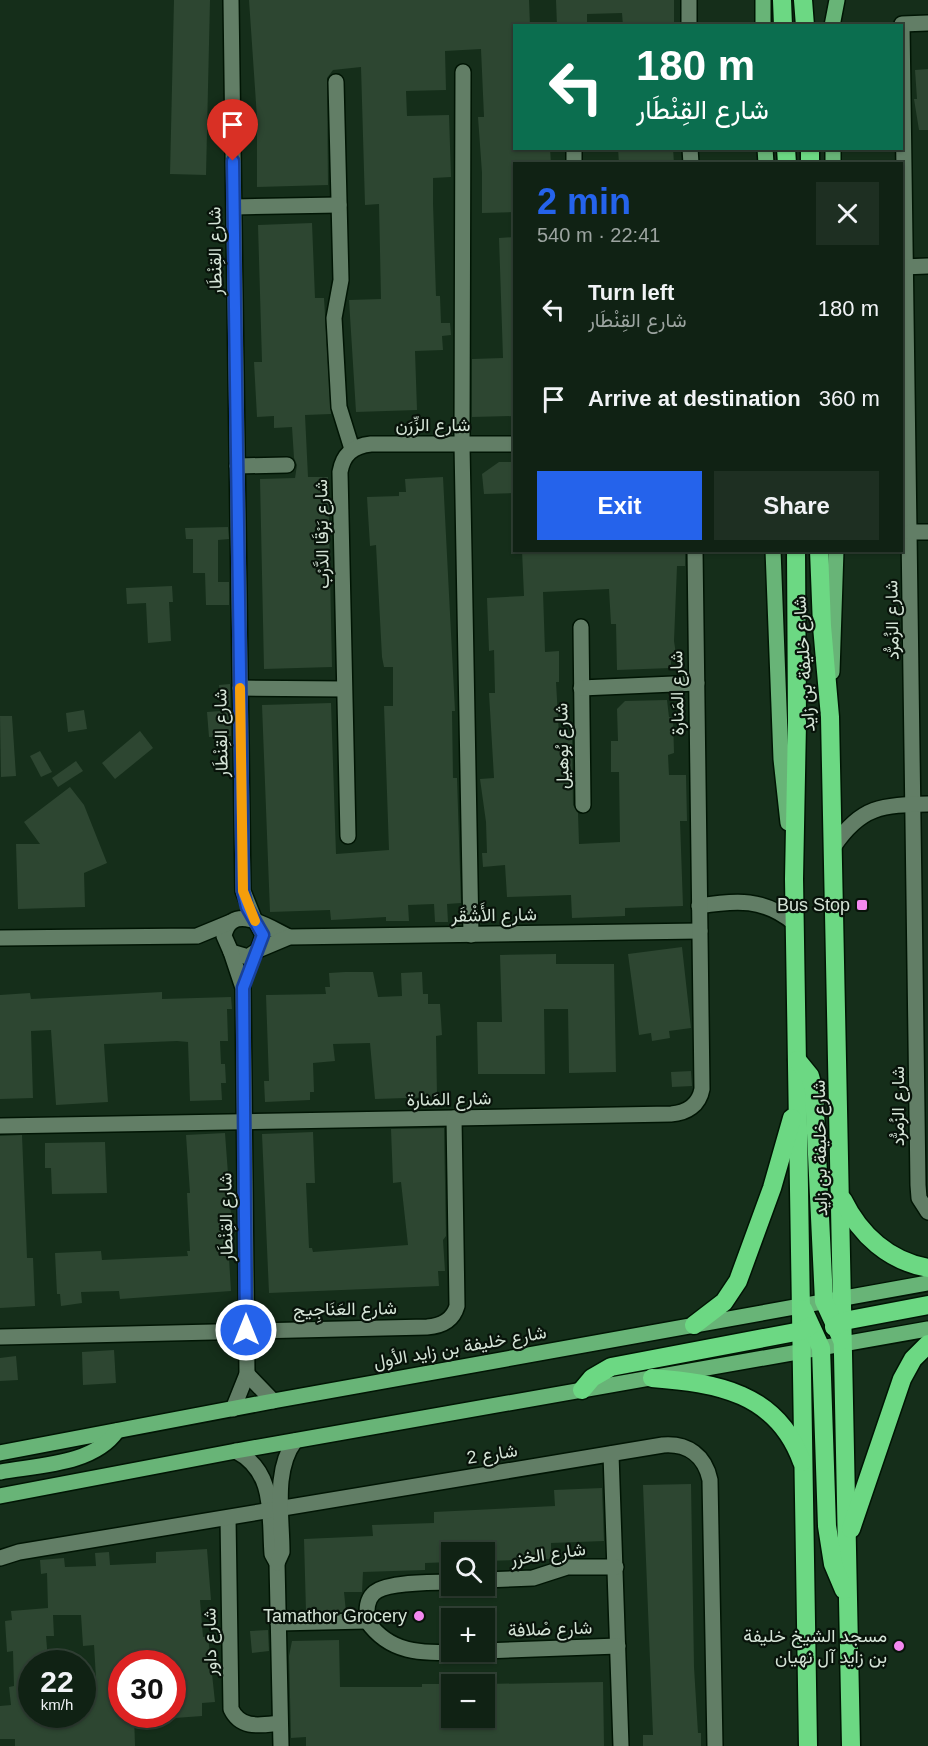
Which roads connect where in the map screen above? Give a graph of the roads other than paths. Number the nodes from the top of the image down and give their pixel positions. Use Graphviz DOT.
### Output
graph roads {
  1 [pos="231,0"];
  2 [pos="689,0"];
  3 [pos="762,0"];
  4 [pos="782,0"];
  5 [pos="804,0"];
  6 [pos="830,0"];
  7 [pos="837,0"];
  8 [pos="928,23"];
  9 [pos="689,24"];
  10 [pos="763,24"];
  11 [pos="783,24"];
  12 [pos="805,24"];
  13 [pos="831,24"];
  14 [pos="831,24"];
  15 [pos="902,24"];
  16 [pos="463,72"];
  17 [pos="336,82"];
  18 [pos="903,146"];
  19 [pos="339,205"];
  20 [pos="234,207"];
  21 [pos="928,266"];
  22 [pos="904,267"];
  23 [pos="513,444"];
  24 [pos="462,445"];
  25 [pos="352,449"];
  26 [pos="287,465"];
  27 [pos="237,466"];
  28 [pos="910,532"];
  29 [pos="928,532"];
  30 [pos="695,552"];
  31 [pos="773,552"];
  32 [pos="796,552"];
  33 [pos="819,552"];
  34 [pos="836,552"];
  35 [pos="581,627"];
  36 [pos="697,683"];
  37 [pos="240,688"];
  38 [pos="581,688"];
  39 [pos="344,689"];
  40 [pos="830,717"];
  41 [pos="921,804"];
  42 [pos="583,805"];
  43 [pos="348,836"];
  44 [pos="834,846"];
  45 [pos="794,879"];
  46 [pos="243,891"];
  47 [pos="699,906"];
  48 [pos="232,921"];
  49 [pos="255,921"];
  50 [pos="794,923"];
  51 [pos="700,932"];
  52 [pos="471,935"];
  53 [pos="197,936"];
  54 [pos="289,937"];
  55 [pos="0,938"];
  56 [pos="230,951"];
  57 [pos="257,952"];
  58 [pos="922,979"];
  59 [pos="243,988"];
  60 [pos="797,1060"];
  61 [pos="798,1095"];
  62 [pos="923,1098"];
  63 [pos="454,1118"];
  64 [pos="244,1122"];
  65 [pos="0,1126"];
  66 [pos="842,1198"];
  67 [pos="928,1212"];
  68 [pos="928,1268"];
  69 [pos="928,1283"];
  70 [pos="843,1298"];
  71 [pos="928,1305"];
  72 [pos="801,1306"];
  73 [pos="832,1315"];
  74 [pos="694,1325"];
  75 [pos="928,1329"];
  76 [pos="246,1330"];
  77 [pos="813,1335"];
  78 [pos="0,1337"];
  79 [pos="844,1344"];
  80 [pos="928,1344"];
  81 [pos="801,1351"];
  82 [pos="247,1374"];
  83 [pos="652,1378"];
  84 [pos="582,1390"];
  85 [pos="273,1401"];
  86 [pos="233,1409"];
  87 [pos="117,1431"];
  88 [pos="296,1441"];
  89 [pos="237,1451"];
  90 [pos="0,1453"];
  91 [pos="611,1454"];
  92 [pos="804,1469"];
  93 [pos="0,1472"];
  94 [pos="0,1496"];
  95 [pos="276,1510"];
  96 [pos="228,1518"];
  97 [pos="846,1542"];
  98 [pos="0,1558"];
  99 [pos="616,1567"];
  100 [pos="495,1580"];
  101 [pos="441,1583"];
  102 [pos="847,1597"];
  103 [pos="367,1621"];
  104 [pos="278,1623"];
  105 [pos="618,1646"];
  106 [pos="495,1651"];
  107 [pos="441,1652"];
  108 [pos="280,1724"];
  109 [pos="281,1746"];
  110 [pos="621,1746"];
  111 [pos="715,1746"];
  112 [pos="808,1746"];
  113 [pos="850,1746"];
  1 -- 20 [label="street, شارع القِنْطَار"];
  2 -- 9 [label="street"];
  3 -- 10 [label="main road"];
  4 -- 11 [label="highway"];
  5 -- 12 [label="highway"];
  6 -- 13 [label="main road"];
  7 -- 14 [label="main road"];
  8 -- 15 [label="street, شارع الزُمرُّد"];
  16 -- 24 [label="street"];
  17 -- 19 [label="street"];
  18 -- 22 [label="street, شارع الزُمرُّد"];
  19 -- 20 [label="street"];
  19 -- 25 [label="street"];
  20 -- 27 [label="street, شارع القِنْطَار"];
  21 -- 22 [label="street"];
  22 -- 28 [label="street, شارع الزُمرُّد"];
  23 -- 24 [label="street, شارع الزِّرَن"];
  24 -- 25 [label="street, شارع الزِّرَن"];
  24 -- 52 [label="street"];
  25 -- 39 [label="street, شارع بَرْقَا الدَّرْب"];
  26 -- 27 [label="street"];
  27 -- 37 [label="street, شارع القِنْطَار"];
  28 -- 29 [label="street"];
  28 -- 41 [label="street, شارع الزُمرُّد"];
  30 -- 36 [label="street, شارع المَنارة"];
  31 -- 45 [label="main road"];
  32 -- 45 [label="highway, شارع خليفة بن زايد"];
  33 -- 40 [label="highway, شارع خليفة بن زايد"];
  34 -- 40 [label="main road"];
  35 -- 38 [label="street, شارع بُوهيل"];
  36 -- 38 [label="street, شارع بُوهيل"];
  36 -- 47 [label="street, شارع المَنارة"];
  37 -- 39 [label="street"];
  37 -- 46 [label="street, شارع القِنْطَار"];
  38 -- 42 [label="street, شارع بُوهيل"];
  39 -- 43 [label="street, شارع بَرْقَا الدَّرْب"];
  40 -- 44 [label="highway, شارع خليفة بن زايد"];
  41 -- 44 [label="street"];
  41 -- 58 [label="street, شارع الزُمرُّد"];
  44 -- 66 [label="highway, شارع خليفة بن زايد"];
  45 -- 50 [label="highway, شارع خليفة بن زايد"];
  46 -- 48 [label="street, شارع القِنْطَار"];
  46 -- 49 [label="street, شارع القِنْطَار"];
  47 -- 50 [label="street"];
  47 -- 51 [label="street, شارع المَنارة"];
  48 -- 49 [label="street"];
  48 -- 53 [label="street"];
  48 -- 56 [label="street"];
  49 -- 54 [label="street, شارع الأَشْقَر"];
  49 -- 57 [label="street"];
  50 -- 60 [label="highway, شارع خليفة بن زايد"];
  51 -- 52 [label="street, شارع الأَشْقَر"];
  51 -- 63 [label="street, شارع المَنارة"];
  52 -- 54 [label="street, شارع الأَشْقَر"];
  53 -- 55 [label="street"];
  53 -- 56 [label="street"];
  54 -- 57 [label="street, شارع الأَشْقَر"];
  56 -- 57 [label="street"];
  56 -- 59 [label="street, شارع القِنْطَار"];
  57 -- 59 [label="street, شارع القِنْطَار"];
  58 -- 62 [label="street, شارع الزُمرُّد"];
  59 -- 64 [label="street, شارع القِنْطَار"];
  60 -- 61 [label="highway, شارع خليفة بن زايد"];
  60 -- 73 [label="highway"];
  61 -- 72 [label="highway, شارع خليفة بن زايد"];
  61 -- 74 [label="highway"];
  62 -- 67 [label="street, شارع الزُمرُّد"];
  63 -- 64 [label="street, شارع المَنارة"];
  63 -- 76 [label="street, شارع العَنَاجِيج"];
  64 -- 65 [label="street, شارع المَنارة"];
  64 -- 76 [label="street, شارع القِنْطَار"];
  66 -- 68 [label="highway"];
  66 -- 70 [label="highway, شارع خليفة بن زايد"];
  69 -- 70 [label="main road"];
  70 -- 73 [label="highway, شارع خليفة بن زايد"];
  71 -- 73 [label="highway"];
  72 -- 73 [label="main road, شارع خليفة بن زايد الأول"];
  72 -- 74 [label="main road, شارع خليفة بن زايد الأول"];
  72 -- 77 [label="highway, شارع خليفة بن زايد"];
  73 -- 77 [label="highway"];
  73 -- 79 [label="highway, شارع خليفة بن زايد"];
  74 -- 85 [label="main road, شارع خليفة بن زايد الأول"];
  75 -- 79 [label="main road"];
  76 -- 78 [label="street, شارع العَنَاجِيج"];
  76 -- 82 [label="street, شارع القِنْطَار"];
  77 -- 79 [label="main road"];
  77 -- 81 [label="highway, شارع خليفة بن زايد"];
  77 -- 84 [label="highway"];
  77 -- 102 [label="highway"];
  79 -- 97 [label="highway, شارع خليفة بن زايد"];
  80 -- 97 [label="highway"];
  81 -- 83 [label="main road"];
  81 -- 92 [label="highway, شارع خليفة بن زايد"];
  82 -- 85 [label="street"];
  82 -- 86 [label="street, شارع القِنْطَار"];
  83 -- 84 [label="main road"];
  83 -- 92 [label="highway"];
  84 -- 88 [label="main road"];
  85 -- 86 [label="main road, شارع خليفة بن زايد الأول"];
  86 -- 87 [label="main road, شارع خليفة بن زايد الأول"];
  87 -- 90 [label="main road, شارع خليفة بن زايد الأول"];
  87 -- 93 [label="main road"];
  88 -- 89 [label="main road"];
  88 -- 95 [label="street"];
  89 -- 94 [label="main road"];
  89 -- 95 [label="street"];
  91 -- 95 [label="street, شارع 2"];
  91 -- 99 [label="street"];
  91 -- 111 [label="street, شارع 2"];
  92 -- 112 [label="highway, شارع خليفة بن زايد"];
  95 -- 96 [label="street, شارع 2"];
  95 -- 104 [label="street"];
  96 -- 98 [label="street, شارع 2"];
  96 -- 108 [label="street, شارع داور"];
  97 -- 102 [label="highway, شارع خليفة بن زايد"];
  99 -- 100 [label="street, شارع الخزر"];
  99 -- 105 [label="street"];
  101 -- 103 [label="street"];
  102 -- 113 [label="highway, شارع خليفة بن زايد"];
  103 -- 104 [label="street"];
  103 -- 107 [label="street"];
  104 -- 108 [label="street"];
  105 -- 106 [label="street, شارع صْلافة"];
  105 -- 110 [label="street"];
  108 -- 109 [label="street"];
}
